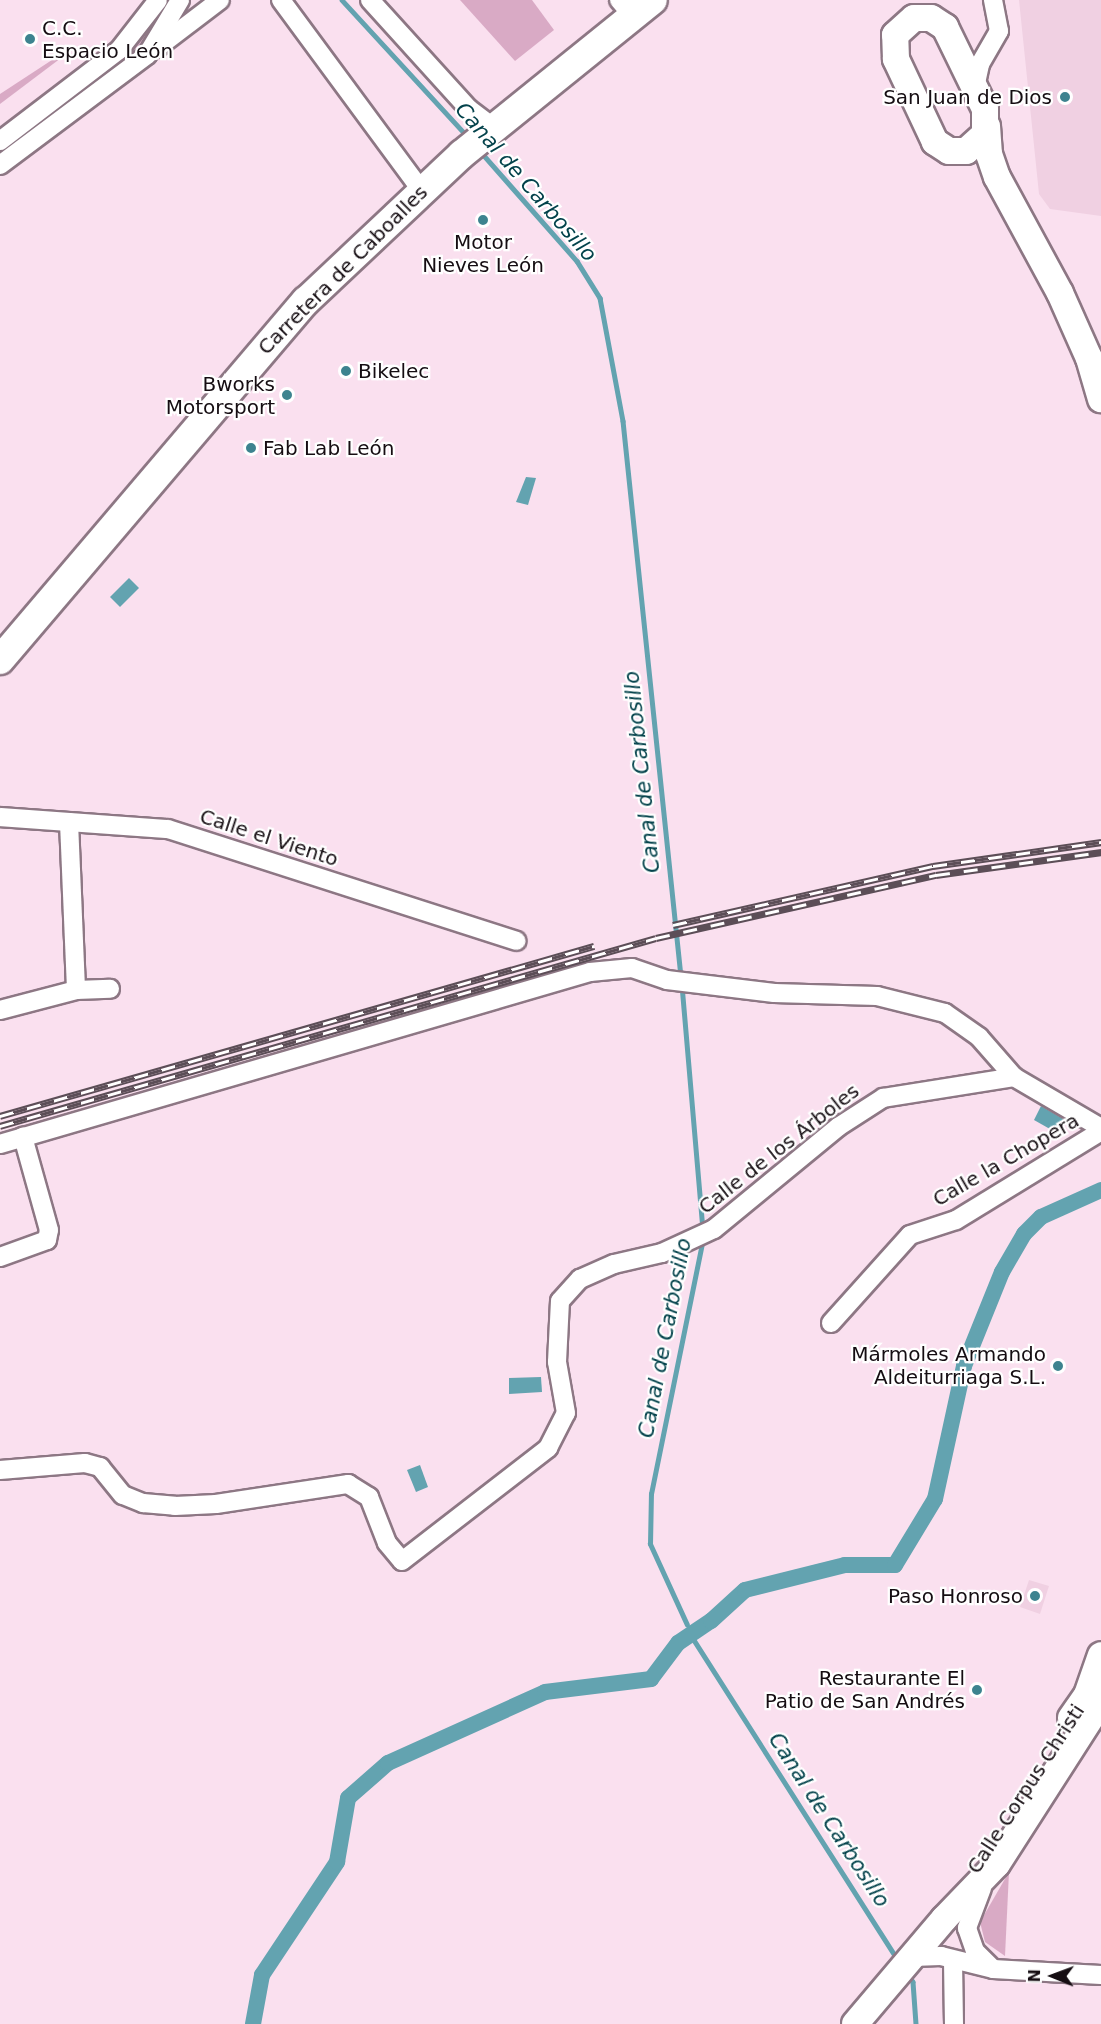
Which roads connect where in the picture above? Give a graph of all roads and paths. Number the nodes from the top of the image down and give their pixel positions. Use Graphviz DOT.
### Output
graph roads {
  1 [pos="158,0"];
  2 [pos="182,0"];
  3 [pos="281,0"];
  4 [pos="370,0"];
  5 [pos="898,0"];
  6 [pos="905,0"];
  7 [pos="993,0"];
  8 [pos="216,3"];
  9 [pos="635,5"];
  10 [pos="931,18"];
  11 [pos="895,34"];
  12 [pos="994,43"];
  13 [pos="954,45"];
  14 [pos="147,55"];
  15 [pos="975,88"];
  16 [pos="987,126"];
  17 [pos="481,138"];
  18 [pos="0,141"];
  19 [pos="958,152"];
  20 [pos="0,165"];
  21 [pos="997,177"];
  22 [pos="421,190"];
  23 [pos="1101,399"];
  24 [pos="0,660"];
  25 [pos="0,817"];
  26 [pos="69,822"];
  27 [pos="516,942"];
  28 [pos="110,989"];
  29 [pos="76,990"];
  30 [pos="0,1010"];
  31 [pos="1014,1077"];
  32 [pos="1101,1129"];
  33 [pos="23,1137"];
  34 [pos="0,1144"];
  35 [pos="0,1257"];
  36 [pos="831,1323"];
  37 [pos="0,1470"];
  38 [pos="1101,1655"];
  39 [pos="1101,1702"];
  40 [pos="997,1864"];
  41 [pos="944,1919"];
  42 [pos="954,1961"];
  43 [pos="906,1963"];
  44 [pos="993,1969"];
  45 [pos="1101,1975"];
  46 [pos="855,2024"];
  47 [pos="954,2024"];
  1 -- 18 [label="street"];
  2 -- 8 [label="street"];
  2 -- 14 [label="street"];
  3 -- 22 [label="street"];
  4 -- 17 [label="street"];
  5 -- 11 [label="main road"];
  6 -- 10 [label="main road"];
  7 -- 12 [label="street"];
  8 -- 14 [label="street"];
  9 -- 17 [label="main road, Carretera de Caboalles"];
  10 -- 11 [label="main road"];
  10 -- 13 [label="main road"];
  11 -- 19 [label="main road"];
  12 -- 13 [label="street"];
  12 -- 15 [label="street"];
  13 -- 15 [label="main road"];
  14 -- 20 [label="street"];
  15 -- 16 [label="main road"];
  16 -- 19 [label="main road"];
  16 -- 21 [label="main road"];
  17 -- 22 [label="main road, Carretera de Caboalles"];
  19 -- 21 [label="main road"];
  21 -- 23 [label="main road"];
  22 -- 24 [label="main road, Carretera de Caboalles"];
  25 -- 26 [label="street, Calle el Viento"];
  26 -- 27 [label="street, Calle el Viento"];
  26 -- 29 [label="street"];
  28 -- 29 [label="street"];
  29 -- 30 [label="street"];
  31 -- 32 [label="street"];
  31 -- 33 [label="street"];
  31 -- 37 [label="street, Calle de los Árboles"];
  32 -- 36 [label="street, Calle la Chopera"];
  33 -- 34 [label="street"];
  33 -- 35 [label="street"];
  38 -- 41 [label="main road, Calle Corpus Christi"];
  39 -- 40 [label="main road, Calle Corpus Christi"];
  40 -- 41 [label="main road, Calle Corpus Christi"];
  40 -- 44 [label="street"];
  41 -- 43 [label="main road, Calle Corpus Christi"];
  42 -- 43 [label="street"];
  42 -- 44 [label="street"];
  42 -- 47 [label="street"];
  43 -- 46 [label="main road, Calle Corpus Christi"];
  44 -- 45 [label="street"];
}
